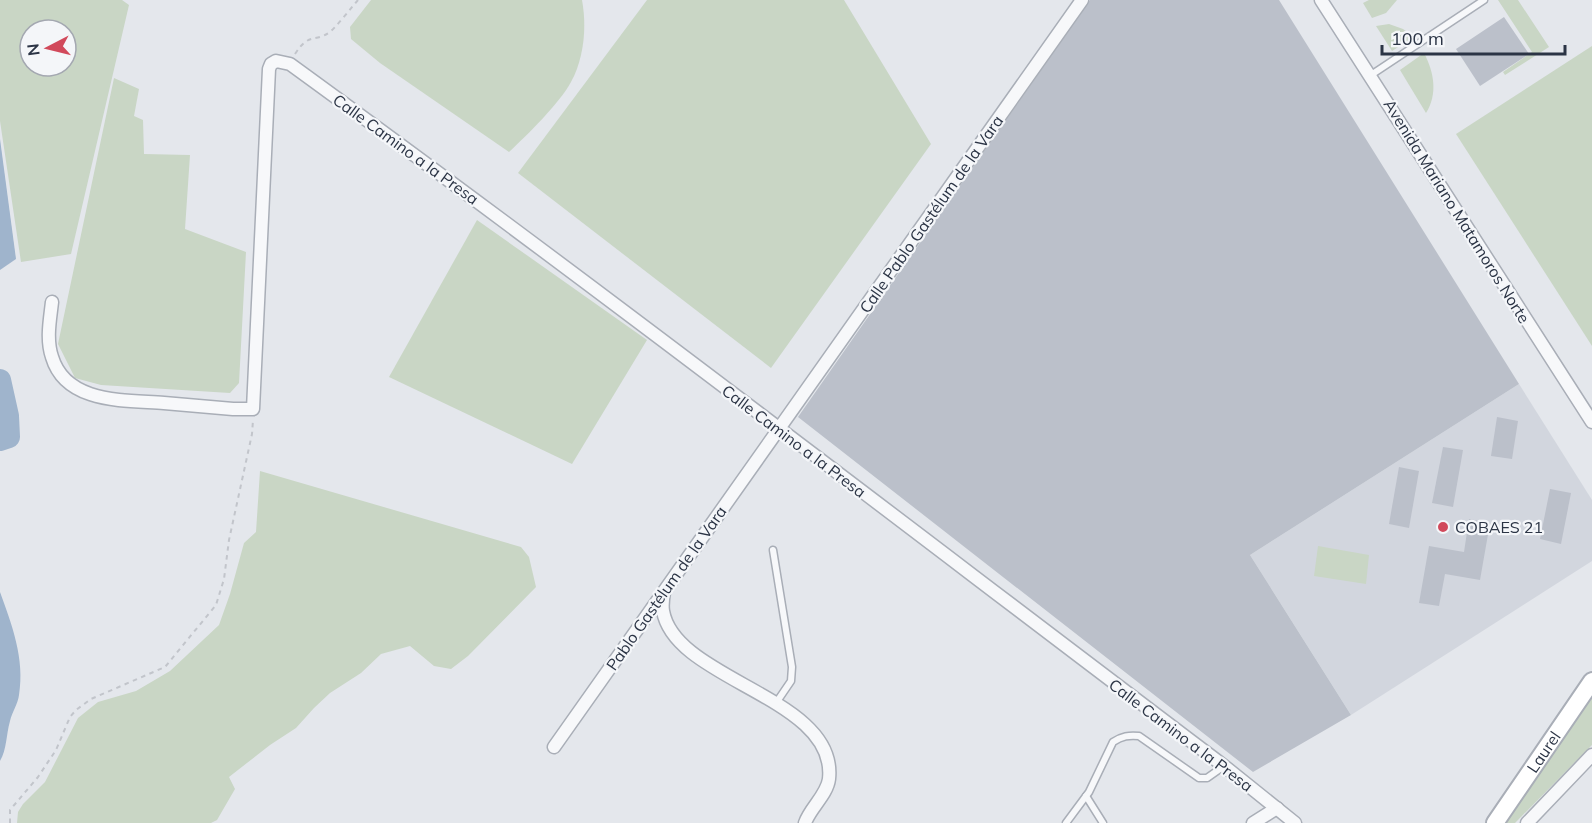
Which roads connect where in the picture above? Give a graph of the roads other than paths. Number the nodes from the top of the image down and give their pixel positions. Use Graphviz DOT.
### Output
graph roads {
  1 [pos="1082,0"];
  2 [pos="1321,0"];
  3 [pos="1484,0"];
  4 [pos="1371,75"];
  5 [pos="52,302"];
  6 [pos="1592,422"];
  7 [pos="778,428"];
  8 [pos="773,550"];
  9 [pos="664,591"];
  10 [pos="1592,681"];
  11 [pos="776,703"];
  12 [pos="554,747"];
  13 [pos="1592,755"];
  14 [pos="1224,766"];
  15 [pos="1086,796"];
  16 [pos="1277,808"];
  17 [pos="805,823"];
  18 [pos="1066,823"];
  19 [pos="1103,823"];
  20 [pos="1254,823"];
  21 [pos="1294,823"];
  22 [pos="1495,823"];
  23 [pos="1527,823"];
  1 -- 7 [label="street, Calle Pablo Gastélum de la Vara"];
  2 -- 4 [label="street, Avenida Mariano Matamoros Norte"];
  3 -- 4 [label="lane"];
  4 -- 6 [label="street, Avenida Mariano Matamoros Norte"];
  5 -- 7 [label="street, Calle Camino a la Presa"];
  7 -- 9 [label="street, Pablo Gastélum de la Vara"];
  7 -- 14 [label="street, Calle Camino a la Presa"];
  8 -- 11 [label="lane"];
  9 -- 11 [label="street"];
  9 -- 12 [label="street, Pablo Gastélum de la Vara"];
  10 -- 22 [label="street, Laurel"];
  11 -- 17 [label="street"];
  13 -- 23 [label="street"];
  14 -- 15 [label="lane"];
  14 -- 16 [label="street, Calle Camino a la Presa"];
  15 -- 18 [label="lane"];
  15 -- 19 [label="lane"];
  16 -- 20 [label="street"];
  16 -- 21 [label="street, Calle Camino a la Presa"];
}
